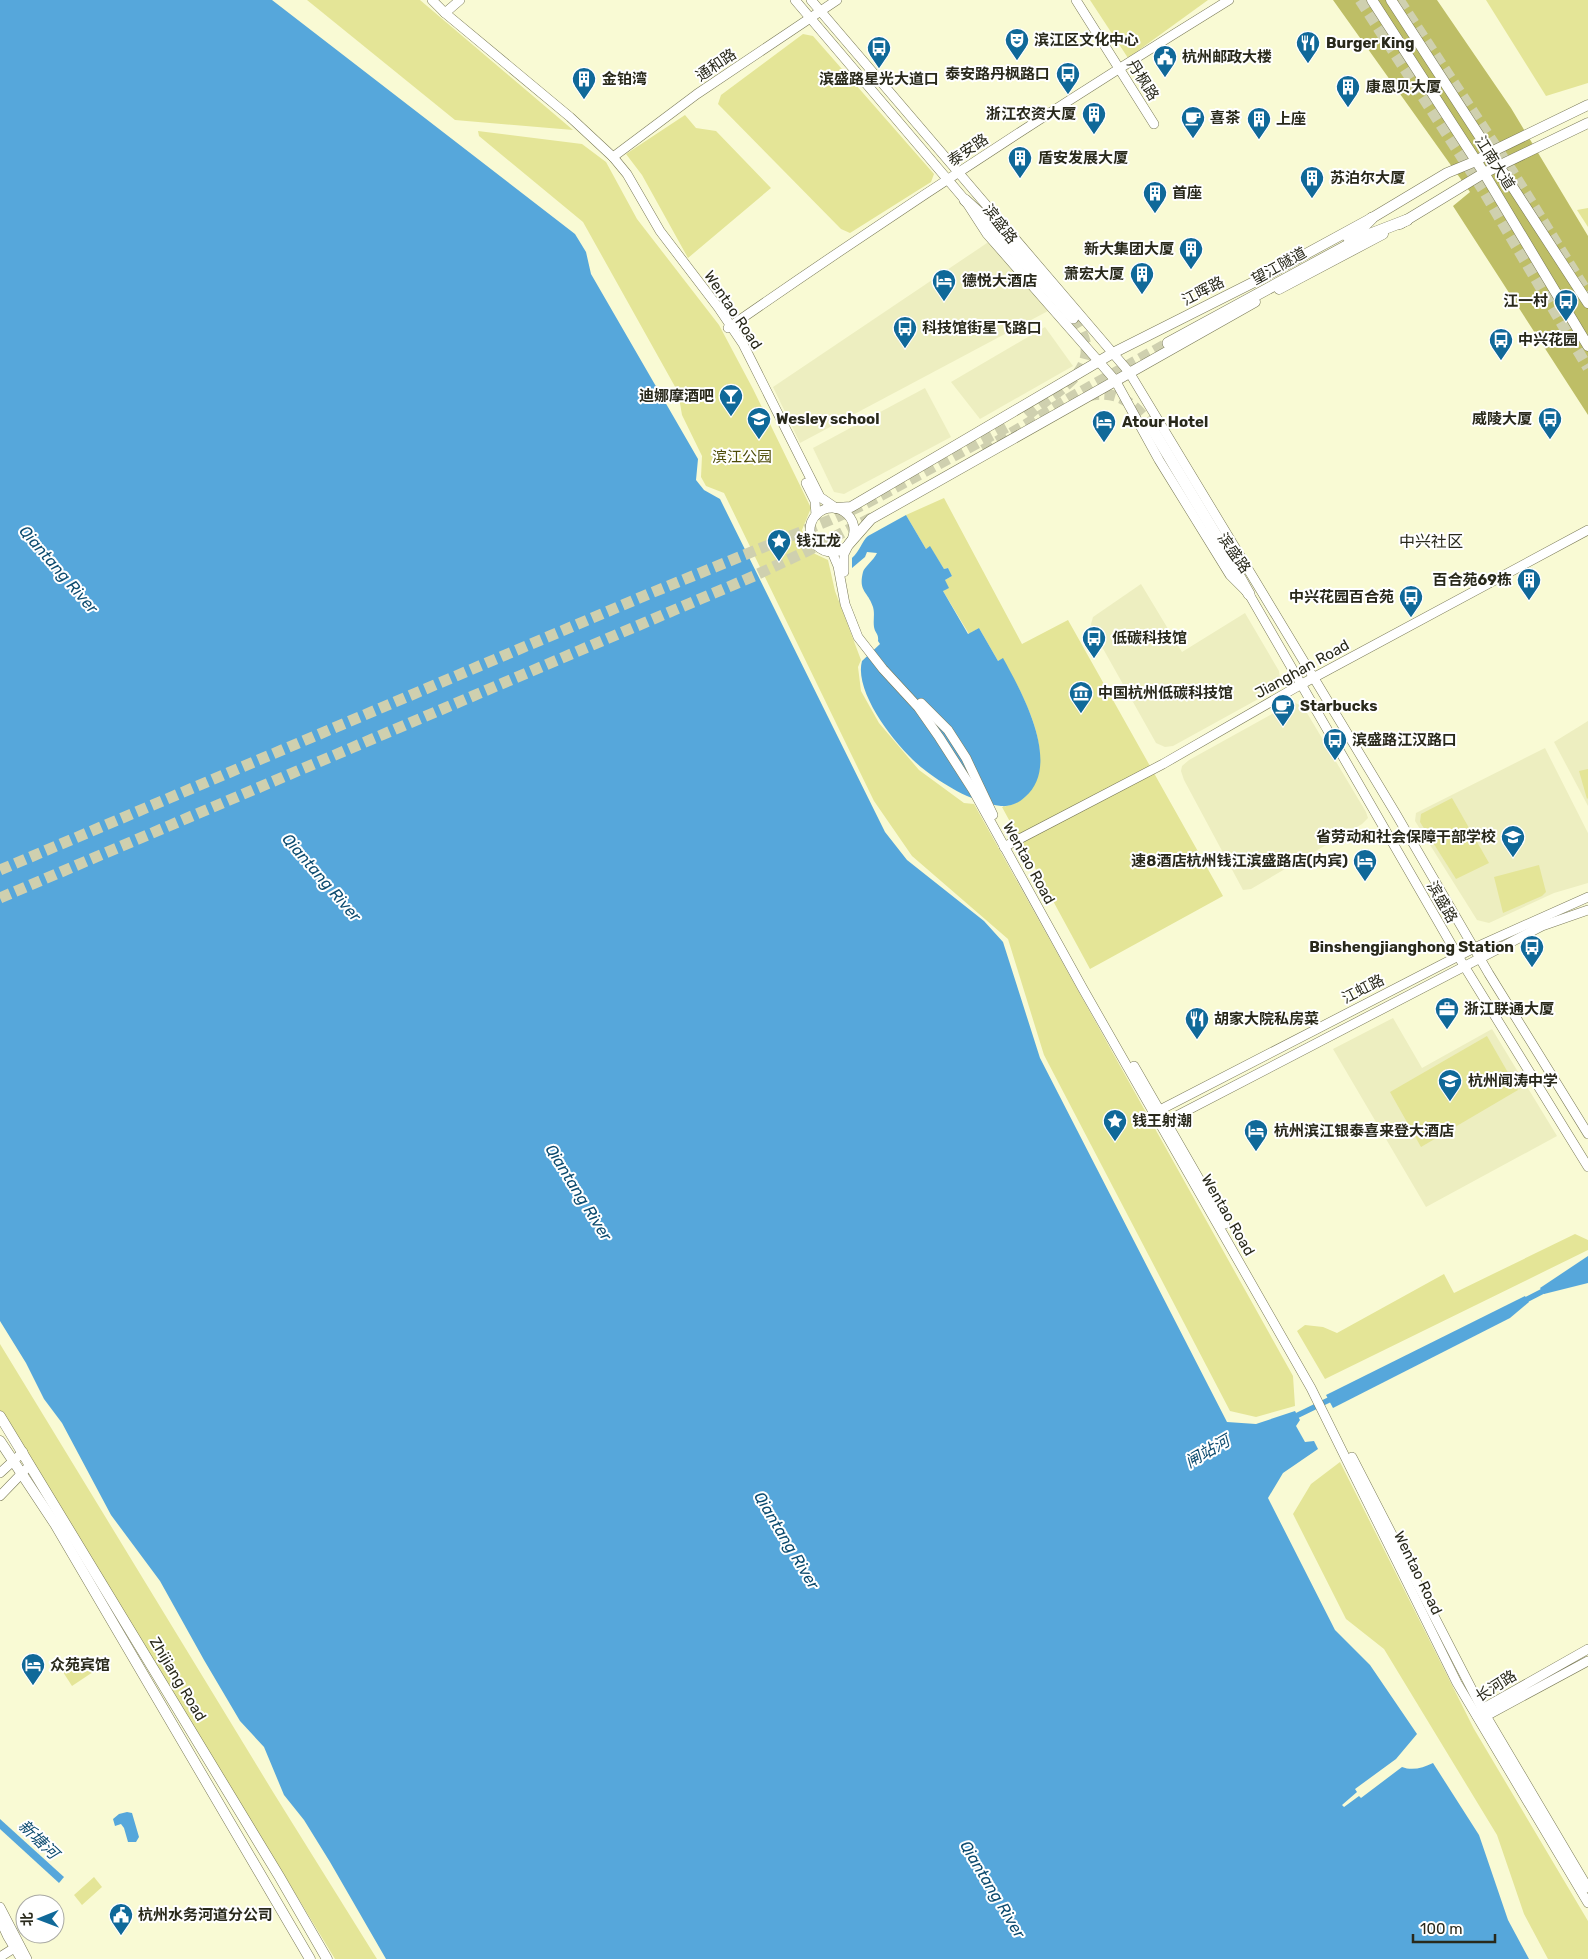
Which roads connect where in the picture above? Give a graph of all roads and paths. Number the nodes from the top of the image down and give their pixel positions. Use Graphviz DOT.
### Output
graph roads {
  1 [pos="460,0"];
  2 [pos="795,0"];
  3 [pos="812,0"];
  4 [pos="837,0"];
  5 [pos="1076,0"];
  6 [pos="1230,0"];
  7 [pos="1372,0"];
  8 [pos="1391,0"];
  9 [pos="437,1"];
  10 [pos="821,11"];
  11 [pos="445,13"];
  12 [pos="811,18"];
  13 [pos="1119,68"];
  14 [pos="1588,105"];
  15 [pos="1588,123"];
  16 [pos="1154,124"];
  17 [pos="1490,152"];
  18 [pos="613,157"];
  19 [pos="1476,161"];
  20 [pos="1500,166"];
  21 [pos="960,172"];
  22 [pos="1484,173"];
  23 [pos="949,180"];
  24 [pos="965,200"];
  25 [pos="1372,218"];
  26 [pos="1407,220"];
  27 [pos="1588,303"];
  28 [pos="1073,318"];
  29 [pos="729,328"];
  30 [pos="1588,346"];
  31 [pos="1113,353"];
  32 [pos="1100,361"];
  33 [pos="1129,372"];
  34 [pos="1115,380"];
  35 [pos="1150,424"];
  36 [pos="836,508"];
  37 [pos="816,515"];
  38 [pos="1588,530"];
  39 [pos="849,544"];
  40 [pos="832,552"];
  41 [pos="1249,594"];
  42 [pos="866,642"];
  43 [pos="1314,678"];
  44 [pos="1300,685"];
  45 [pos="1006,846"];
  46 [pos="1588,897"];
  47 [pos="1588,910"];
  48 [pos="1474,948"];
  49 [pos="1458,956"];
  50 [pos="1480,959"];
  51 [pos="1464,967"];
  52 [pos="1157,1111"];
  53 [pos="1163,1123"];
  54 [pos="1588,1134"];
  55 [pos="1586,1164"];
  56 [pos="0,1416"];
  57 [pos="0,1441"];
  58 [pos="23,1452"];
  59 [pos="13,1461"];
  60 [pos="31,1465"];
  61 [pos="0,1473"];
  62 [pos="21,1474"];
  63 [pos="0,1496"];
  64 [pos="1588,1649"];
  65 [pos="1588,1661"];
  66 [pos="1481,1714"];
  67 [pos="1588,1888"];
  68 [pos="1588,1903"];
  69 [pos="0,1907"];
  70 [pos="0,1920"];
  71 [pos="8,1938"];
  72 [pos="18,1946"];
  73 [pos="0,1957"];
  74 [pos="21,1959"];
  75 [pos="27,1959"];
  76 [pos="310,1959"];
  77 [pos="327,1959"];
  1 -- 11 [label="main road"];
  2 -- 12 [label="main road, 滨盛路"];
  3 -- 10 [label="main road, 滨盛路"];
  4 -- 10 [label="main road, 通和路"];
  5 -- 13 [label="main road, 丹枫路"];
  6 -- 13 [label="main road, 泰安路"];
  7 -- 19 [label="main road, 江南大道"];
  8 -- 17 [label="main road"];
  9 -- 11 [label="main road, Wentao Road"];
  10 -- 12 [label="main road, 通和路"];
  10 -- 21 [label="main road, 滨盛路"];
  11 -- 18 [label="main road, Wentao Road"];
  12 -- 18 [label="main road, 通和路"];
  12 -- 23 [label="main road, 滨盛路"];
  13 -- 16 [label="main road, 丹枫路"];
  13 -- 21 [label="main road, 泰安路"];
  14 -- 17 [label="main road, 江晖路"];
  15 -- 20 [label="main road"];
  17 -- 19 [label="main road, 江晖路"];
  17 -- 20 [label="main road"];
  18 -- 29 [label="main road, Wentao Road"];
  19 -- 22 [label="main road, 江南大道"];
  19 -- 25 [label="main road, 江晖路"];
  20 -- 22 [label="main road"];
  20 -- 27 [label="main road"];
  21 -- 23 [label="main road, 泰安路"];
  21 -- 31 [label="main road, 滨盛路"];
  22 -- 26 [label="main road"];
  22 -- 30 [label="main road, 江南大道"];
  23 -- 24 [label="main road, 滨盛路"];
  23 -- 29 [label="main road, 泰安路"];
  24 -- 28 [label="highway"];
  24 -- 32 [label="main road, 滨盛路"];
  25 -- 26 [label="highway, 望江隧道"];
  25 -- 31 [label="main road, 江晖路"];
  26 -- 33 [label="main road"];
  29 -- 36 [label="main road, Wentao Road"];
  29 -- 37 [label="main road, Wentao Road"];
  31 -- 32 [label="main road, 江晖路"];
  31 -- 33 [label="main road, 滨盛路"];
  32 -- 34 [label="main road, 滨盛路"];
  32 -- 36 [label="main road, 江晖路"];
  33 -- 34 [label="main road"];
  33 -- 43 [label="main road, 滨盛路"];
  34 -- 39 [label="main road"];
  34 -- 41 [label="main road, 滨盛路"];
  35 -- 41 [label="highway"];
  36 -- 37 [label="main road"];
  36 -- 39 [label="main road"];
  37 -- 40 [label="main road"];
  38 -- 43 [label="main road, Jianghan Road"];
  39 -- 40 [label="main road"];
  39 -- 42 [label="main road, Wentao Road"];
  40 -- 42 [label="main road, Wentao Road"];
  41 -- 44 [label="main road, 滨盛路"];
  42 -- 45 [label="main road, Wentao Road"];
  43 -- 44 [label="main road, Jianghan Road"];
  43 -- 48 [label="main road, 滨盛路"];
  44 -- 45 [label="main road, Jianghan Road"];
  44 -- 49 [label="main road, 滨盛路"];
  45 -- 52 [label="main road, Wentao Road"];
  46 -- 48 [label="main road, 江虹路"];
  47 -- 50 [label="main road, 江虹路"];
  48 -- 49 [label="main road, 江虹路"];
  48 -- 50 [label="main road, 滨盛路"];
  49 -- 51 [label="main road, 滨盛路"];
  49 -- 52 [label="main road, 江虹路"];
  50 -- 51 [label="main road, 江虹路"];
  50 -- 54 [label="main road, 滨盛路"];
  51 -- 53 [label="main road, 江虹路"];
  51 -- 55 [label="main road, 滨盛路"];
  52 -- 53 [label="main road, Wentao Road"];
  53 -- 66 [label="main road, Wentao Road"];
  56 -- 58 [label="main road, Zhijiang Road"];
  57 -- 59 [label="main road, Zhijiang Road"];
  58 -- 59 [label="main road"];
  58 -- 60 [label="main road, Zhijiang Road"];
  59 -- 61 [label="main road"];
  59 -- 62 [label="main road, Zhijiang Road"];
  60 -- 62 [label="main road"];
  60 -- 77 [label="main road, Zhijiang Road"];
  62 -- 63 [label="main road"];
  62 -- 76 [label="main road, Zhijiang Road"];
  64 -- 66 [label="main road, 长河路"];
  65 -- 66 [label="main road, 长河路"];
  66 -- 67 [label="main road, Wentao Road"];
  66 -- 68 [label="main road, Wentao Road"];
  69 -- 71 [label="main road"];
  70 -- 71 [label="main road"];
  71 -- 72 [label="main road"];
  72 -- 73 [label="main road"];
  72 -- 74 [label="main road"];
  72 -- 75 [label="main road"];
}
